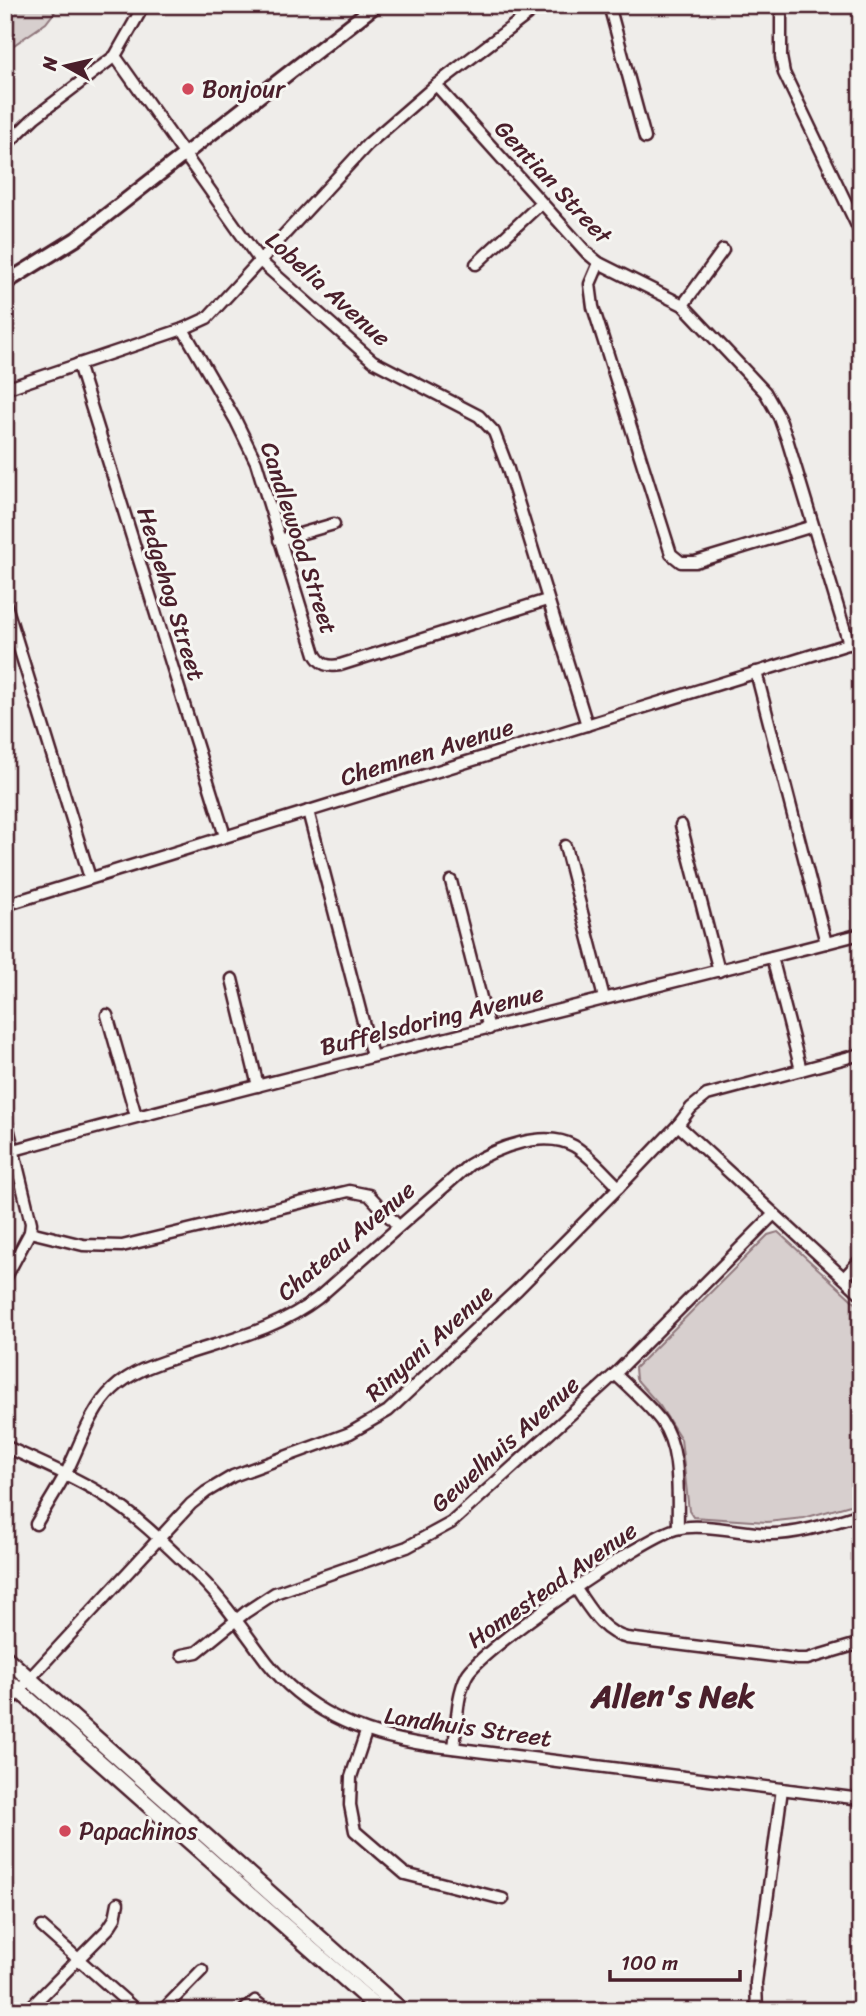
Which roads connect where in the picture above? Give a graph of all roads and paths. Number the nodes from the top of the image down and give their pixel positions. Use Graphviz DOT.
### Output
graph roads {
  1 [pos="144,5"];
  2 [pos="376,5"];
  3 [pos="540,5"];
  4 [pos="609,5"];
  5 [pos="781,5"];
  6 [pos="115,57"];
  7 [pos="436,85"];
  8 [pos="645,138"];
  9 [pos="5,146"];
  10 [pos="184,155"];
  11 [pos="540,204"];
  12 [pos="861,234"];
  13 [pos="723,250"];
  14 [pos="260,261"];
  15 [pos="599,263"];
  16 [pos="476,264"];
  17 [pos="5,283"];
  18 [pos="683,305"];
  19 [pos="183,329"];
  20 [pos="78,364"];
  21 [pos="5,389"];
  22 [pos="334,524"];
  23 [pos="813,526"];
  24 [pos="279,540"];
  25 [pos="547,600"];
  26 [pos="5,602"];
  27 [pos="861,640"];
  28 [pos="849,644"];
  29 [pos="756,672"];
  30 [pos="587,725"];
  31 [pos="308,811"];
  32 [pos="681,825"];
  33 [pos="225,836"];
  34 [pos="565,846"];
  35 [pos="90,878"];
  36 [pos="451,881"];
  37 [pos="5,905"];
  38 [pos="861,934"];
  39 [pos="826,943"];
  40 [pos="772,957"];
  41 [pos="719,971"];
  42 [pos="232,979"];
  43 [pos="604,998"];
  44 [pos="107,1015"];
  45 [pos="489,1029"];
  46 [pos="861,1054"];
  47 [pos="372,1056"];
  48 [pos="801,1070"];
  49 [pos="258,1086"];
  50 [pos="5,1115"];
  51 [pos="136,1116"];
  52 [pos="678,1125"];
  53 [pos="14,1150"];
  54 [pos="619,1187"];
  55 [pos="774,1214"];
  56 [pos="398,1226"];
  57 [pos="30,1232"];
  58 [pos="861,1259"];
  59 [pos="844,1278"];
  60 [pos="5,1279"];
  61 [pos="861,1294"];
  62 [pos="615,1374"];
  63 [pos="5,1446"];
  64 [pos="65,1475"];
  65 [pos="861,1514"];
  66 [pos="36,1524"];
  67 [pos="678,1528"];
  68 [pos="159,1540"];
  69 [pos="576,1589"];
  70 [pos="237,1619"];
  71 [pos="861,1643"];
  72 [pos="182,1655"];
  73 [pos="5,1657"];
  74 [pos="5,1678"];
  75 [pos="30,1678"];
  76 [pos="19,1691"];
  77 [pos="5,1708"];
  78 [pos="366,1732"];
  79 [pos="454,1748"];
  80 [pos="782,1789"];
  81 [pos="861,1799"];
  82 [pos="503,1899"];
  83 [pos="118,1903"];
  84 [pos="42,1927"];
  85 [pos="79,1959"];
  86 [pos="202,1970"];
  87 [pos="27,2011"];
  88 [pos="137,2011"];
  89 [pos="162,2011"];
  90 [pos="243,2011"];
  91 [pos="268,2011"];
  92 [pos="381,2011"];
  93 [pos="402,2011"];
  94 [pos="757,2011"];
  1 -- 6 [label="street"];
  2 -- 10 [label="street"];
  3 -- 7 [label="street"];
  4 -- 8 [label="street"];
  5 -- 12 [label="street"];
  6 -- 9 [label="street"];
  6 -- 10 [label="street, Lobelia Avenue"];
  7 -- 11 [label="street, Gentian Street"];
  7 -- 14 [label="street"];
  10 -- 14 [label="street, Lobelia Avenue"];
  10 -- 17 [label="street"];
  11 -- 15 [label="street, Gentian Street"];
  11 -- 16 [label="street"];
  13 -- 18 [label="street"];
  14 -- 19 [label="street"];
  14 -- 25 [label="street, Lobelia Avenue"];
  15 -- 18 [label="street, Gentian Street"];
  15 -- 23 [label="street"];
  18 -- 23 [label="street, Gentian Street"];
  19 -- 20 [label="street"];
  19 -- 24 [label="street, Candlewood Street"];
  20 -- 21 [label="street"];
  20 -- 33 [label="street, Hedgehog Street"];
  22 -- 24 [label="street"];
  23 -- 28 [label="street, Gentian Street"];
  24 -- 25 [label="street, Candlewood Street"];
  25 -- 30 [label="street, Lobelia Avenue"];
  26 -- 35 [label="street"];
  27 -- 28 [label="street, Chemnen Avenue"];
  28 -- 29 [label="street, Chemnen Avenue"];
  29 -- 30 [label="street, Chemnen Avenue"];
  29 -- 39 [label="street"];
  30 -- 31 [label="street, Chemnen Avenue"];
  31 -- 33 [label="street, Chemnen Avenue"];
  31 -- 47 [label="street"];
  32 -- 41 [label="street"];
  33 -- 35 [label="street, Chemnen Avenue"];
  34 -- 43 [label="street"];
  35 -- 37 [label="street, Chemnen Avenue"];
  36 -- 45 [label="street"];
  38 -- 39 [label="street, Buffelsdoring Avenue"];
  39 -- 40 [label="street, Buffelsdoring Avenue"];
  40 -- 41 [label="street, Buffelsdoring Avenue"];
  40 -- 48 [label="street"];
  41 -- 43 [label="street, Buffelsdoring Avenue"];
  42 -- 49 [label="street"];
  43 -- 45 [label="street, Buffelsdoring Avenue"];
  44 -- 51 [label="street"];
  45 -- 47 [label="street, Buffelsdoring Avenue"];
  46 -- 48 [label="street, Rinyani Avenue"];
  47 -- 49 [label="street, Buffelsdoring Avenue"];
  48 -- 52 [label="street, Rinyani Avenue"];
  49 -- 51 [label="street, Buffelsdoring Avenue"];
  50 -- 53 [label="street"];
  51 -- 53 [label="street, Buffelsdoring Avenue"];
  52 -- 54 [label="street, Rinyani Avenue"];
  52 -- 55 [label="street"];
  53 -- 57 [label="street"];
  54 -- 56 [label="street, Chateau Avenue"];
  54 -- 68 [label="street, Rinyani Avenue"];
  55 -- 59 [label="street"];
  55 -- 62 [label="street, Gewelhuis Avenue"];
  56 -- 57 [label="street"];
  56 -- 64 [label="street, Chateau Avenue"];
  57 -- 60 [label="street"];
  58 -- 59 [label="street"];
  59 -- 61 [label="street"];
  62 -- 67 [label="street"];
  62 -- 70 [label="street, Gewelhuis Avenue"];
  63 -- 64 [label="street, Landhuis Street"];
  64 -- 66 [label="street, Chateau Avenue"];
  64 -- 68 [label="street, Landhuis Street"];
  65 -- 67 [label="street, Homestead Avenue"];
  67 -- 69 [label="street, Homestead Avenue"];
  68 -- 70 [label="street, Landhuis Street"];
  68 -- 75 [label="street, Rinyani Avenue"];
  69 -- 71 [label="street"];
  69 -- 79 [label="street, Homestead Avenue"];
  70 -- 72 [label="street, Gewelhuis Avenue"];
  70 -- 78 [label="street, Landhuis Street"];
  73 -- 75 [label="main road"];
  74 -- 76 [label="main road"];
  75 -- 76 [label="street, Rinyani Avenue"];
  75 -- 93 [label="main road"];
  76 -- 77 [label="street, Rinyani Avenue"];
  76 -- 92 [label="main road"];
  78 -- 79 [label="street, Landhuis Street"];
  78 -- 82 [label="street"];
  79 -- 80 [label="street, Landhuis Street"];
  80 -- 81 [label="street, Landhuis Street"];
  80 -- 94 [label="street"];
  83 -- 85 [label="street"];
  84 -- 85 [label="street"];
  85 -- 87 [label="street"];
  85 -- 88 [label="street"];
  86 -- 89 [label="street"];
  90 -- 91 [label="street"];
}
